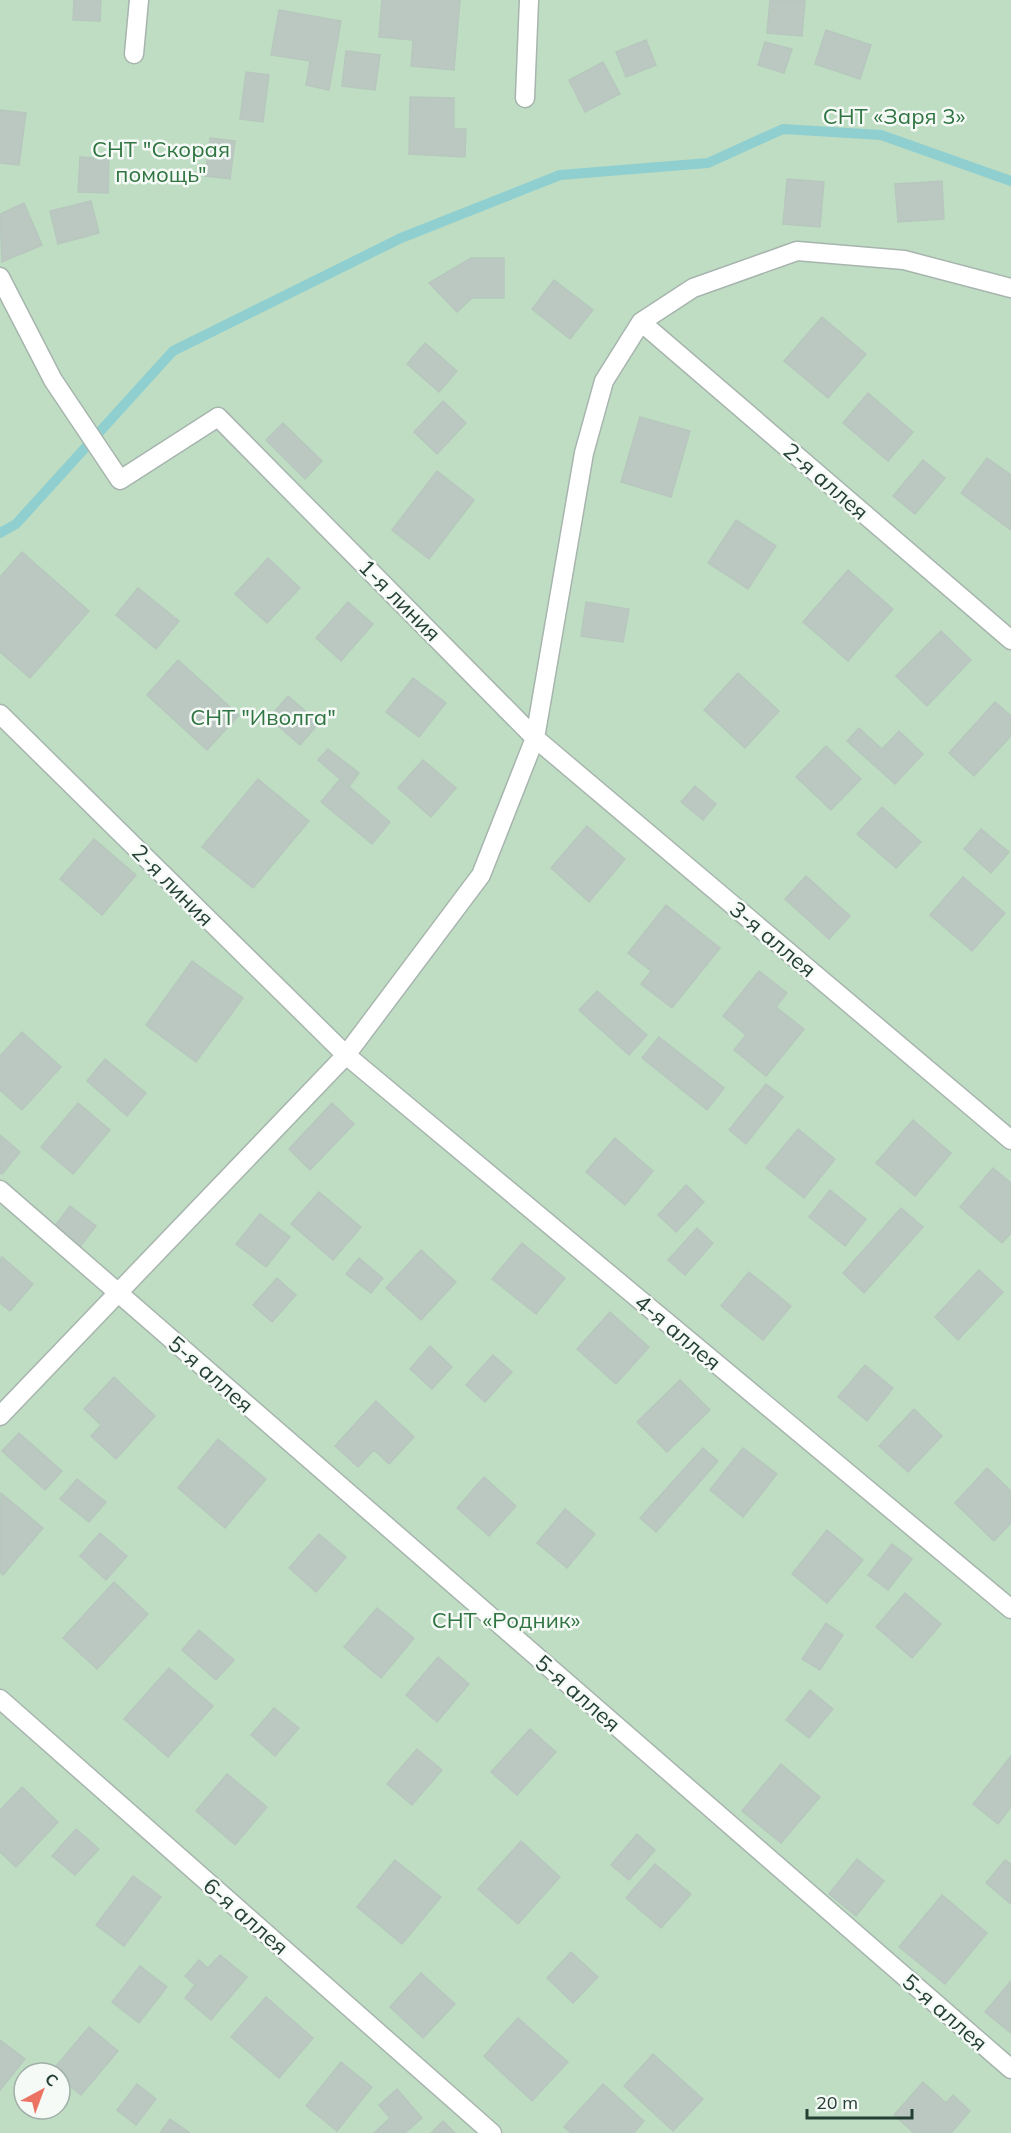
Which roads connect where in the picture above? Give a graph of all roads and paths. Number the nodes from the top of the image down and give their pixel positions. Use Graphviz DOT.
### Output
graph roads {
  1 [pos="139,0"];
  2 [pos="529,0"];
  3 [pos="134,54"];
  4 [pos="525,98"];
  5 [pos="0,277"];
  6 [pos="1011,288"];
  7 [pos="641,322"];
  8 [pos="1011,640"];
  9 [pos="0,714"];
  10 [pos="535,738"];
  11 [pos="346,1055"];
  12 [pos="1011,1140"];
  13 [pos="0,1190"];
  14 [pos="118,1293"];
  15 [pos="0,1416"];
  16 [pos="1011,1610"];
  17 [pos="0,1699"];
  18 [pos="1011,2069"];
  19 [pos="492,2133"];
  1 -- 3 [label="street"];
  2 -- 4 [label="street"];
  5 -- 10 [label="street, 1-я линия"];
  6 -- 7 [label="street"];
  7 -- 8 [label="street, 2-я аллея"];
  7 -- 10 [label="street"];
  9 -- 11 [label="street, 2-я линия"];
  10 -- 11 [label="street"];
  10 -- 12 [label="street, 3-я аллея"];
  11 -- 14 [label="street"];
  11 -- 16 [label="street, 4-я аллея"];
  13 -- 14 [label="street, 5-я аллея"];
  14 -- 15 [label="street"];
  14 -- 18 [label="street, 5-я аллея"];
  17 -- 19 [label="street, 6-я аллея"];
}
